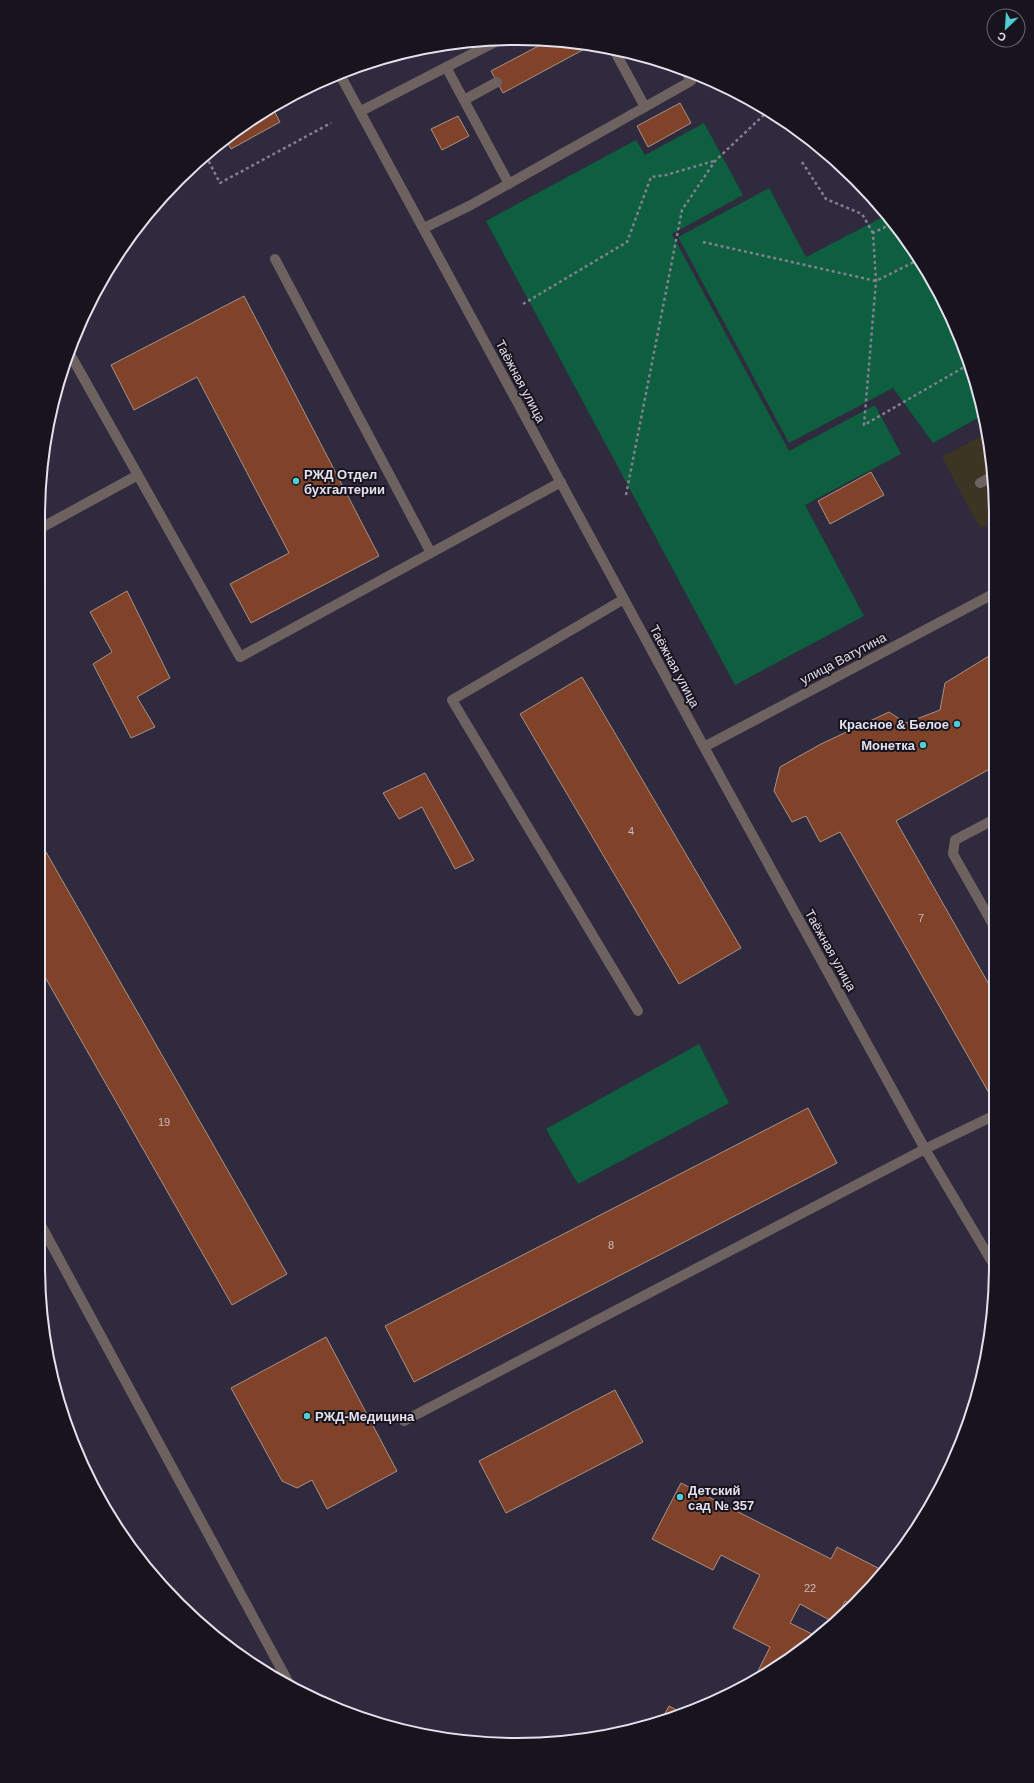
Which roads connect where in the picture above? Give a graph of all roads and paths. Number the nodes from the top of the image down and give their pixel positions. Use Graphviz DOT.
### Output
graph roads {
  1 [pos="486,46"];
  2 [pos="617,56"];
  3 [pos="446,67"];
  4 [pos="343,78"];
  5 [pos="689,78"];
  6 [pos="497,82"];
  7 [pos="464,100"];
  8 [pos="645,107"];
  9 [pos="361,111"];
  10 [pos="764,115"];
  11 [pos="330,123"];
  12 [pos="208,160"];
  13 [pos="715,161"];
  14 [pos="802,162"];
  15 [pos="509,184"];
  16 [pos="888,226"];
  17 [pos="424,228"];
  18 [pos="874,233"];
  19 [pos="703,242"];
  20 [pos="275,259"];
  21 [pos="914,262"];
  22 [pos="876,281"];
  23 [pos="523,304"];
  24 [pos="72,358"];
  25 [pos="964,366"];
  26 [pos="138,475"];
  27 [pos="987,479"];
  28 [pos="561,482"];
  29 [pos="980,483"];
  30 [pos="626,495"];
  31 [pos="45,526"];
  32 [pos="431,553"];
  33 [pos="989,595"];
  34 [pos="624,599"];
  35 [pos="704,747"];
  36 [pos="989,822"];
  37 [pos="989,918"];
  38 [pos="638,1011"];
  39 [pos="989,1118"];
  40 [pos="925,1149"];
  41 [pos="45,1234"];
  42 [pos="989,1257"];
  43 [pos="404,1421"];
  44 [pos="286,1678"];
  1 -- 3 [label="street"];
  2 -- 8 [label="street"];
  3 -- 7 [label="street"];
  3 -- 9 [label="street"];
  4 -- 9 [label="street, Таёжная улица"];
  5 -- 8 [label="street"];
  6 -- 7 [label="street"];
  7 -- 15 [label="street"];
  8 -- 15 [label="street"];
  9 -- 17 [label="street, Таёжная улица"];
  10 -- 13 [label="path"];
  11 -- 12 [label="path"];
  13 -- 23 [label="path"];
  13 -- 30 [label="path"];
  14 -- 18 [label="path"];
  15 -- 17 [label="street"];
  16 -- 18 [label="path"];
  17 -- 28 [label="street, Таёжная улица"];
  18 -- 22 [label="path"];
  19 -- 22 [label="path"];
  20 -- 32 [label="street"];
  21 -- 22 [label="path"];
  22 -- 25 [label="path"];
  24 -- 26 [label="street"];
  26 -- 31 [label="street"];
  26 -- 32 [label="street"];
  27 -- 29 [label="street"];
  28 -- 32 [label="street"];
  28 -- 34 [label="street, Таёжная улица"];
  33 -- 35 [label="street, улица Ватутина"];
  34 -- 35 [label="street, Таёжная улица"];
  34 -- 38 [label="street"];
  35 -- 40 [label="street, Таёжная улица"];
  36 -- 37 [label="street"];
  39 -- 40 [label="street"];
  40 -- 42 [label="street, Таёжная улица"];
  40 -- 43 [label="street"];
  41 -- 44 [label="street"];
}
